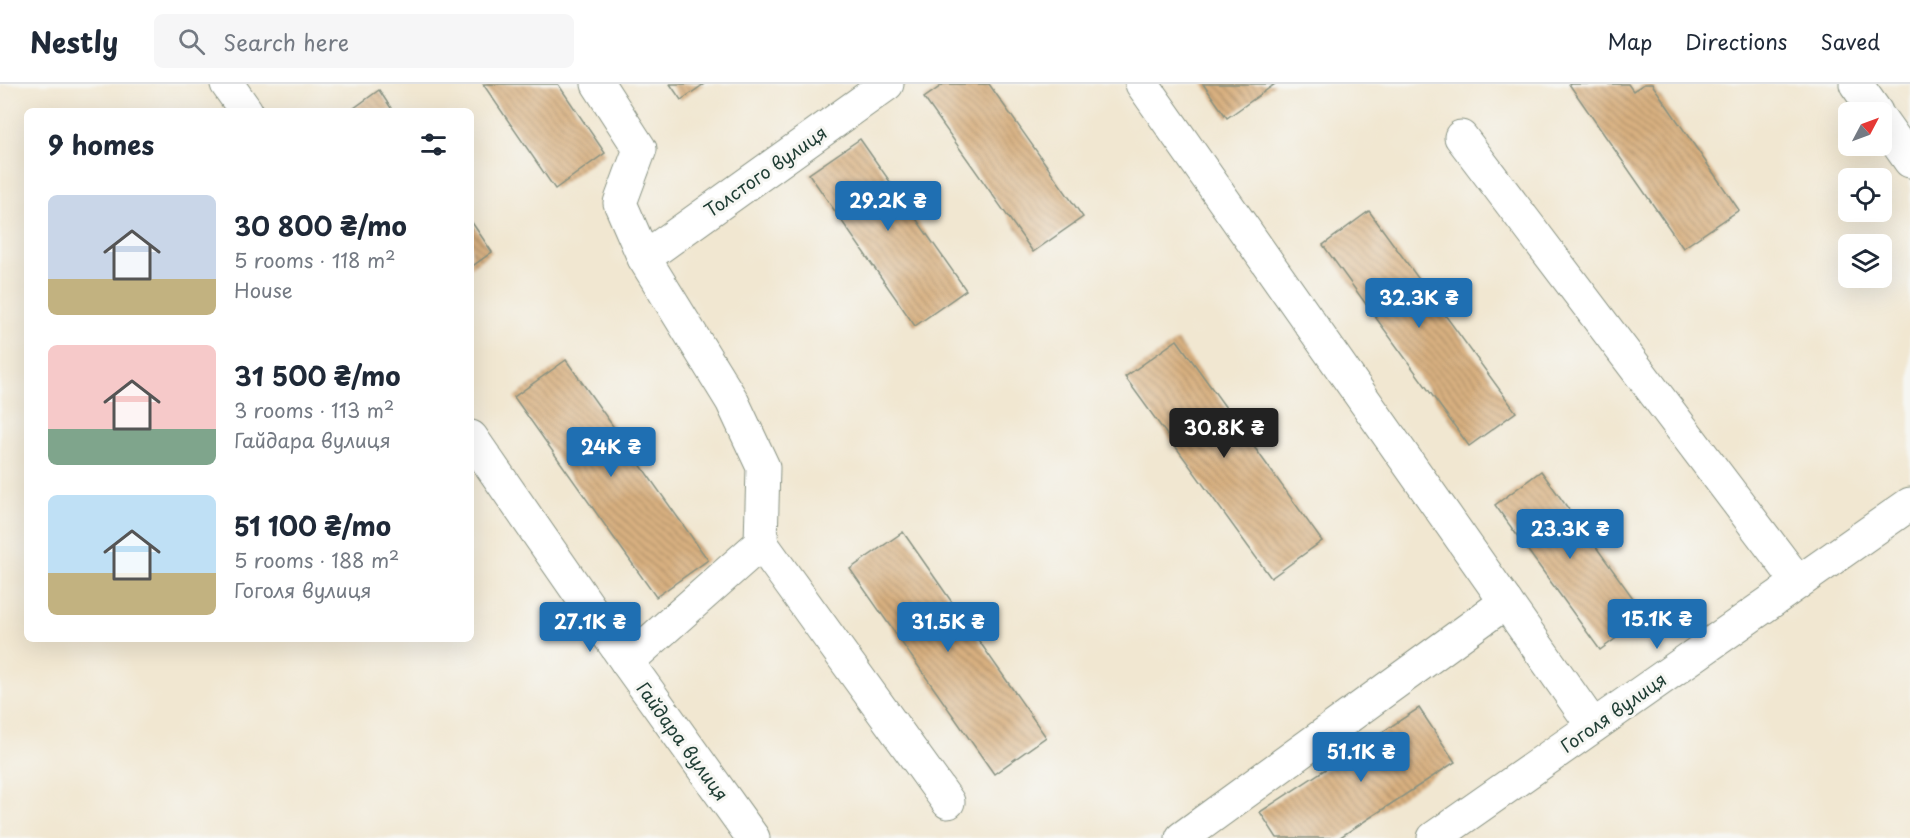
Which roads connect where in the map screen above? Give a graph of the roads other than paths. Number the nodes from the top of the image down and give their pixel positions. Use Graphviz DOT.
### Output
graph roads {
  1 [pos="227,84"];
  2 [pos="598,84"];
  3 [pos="887,84"];
  4 [pos="1142,84"];
  5 [pos="1856,84"];
  6 [pos="1869,102"];
  7 [pos="244,108"];
  8 [pos="1892,136"];
  9 [pos="1461,137"];
  10 [pos="1910,161"];
  11 [pos="644,258"];
  12 [pos="474,441"];
  13 [pos="1910,504"];
  14 [pos="761,543"];
  15 [pos="1798,582"];
  16 [pos="1506,602"];
  17 [pos="627,662"];
  18 [pos="1593,726"];
  19 [pos="948,802"];
  20 [pos="753,838"];
  21 [pos="1182,838"];
  22 [pos="1434,838"];
  1 -- 7 [label="street"];
  2 -- 11 [label="street"];
  3 -- 11 [label="street, Толстого вулиця"];
  4 -- 16 [label="street"];
  5 -- 6 [label="street"];
  8 -- 10 [label="street"];
  9 -- 15 [label="street"];
  11 -- 14 [label="street"];
  12 -- 17 [label="street, Гайдара вулиця"];
  13 -- 15 [label="street, Гоголя вулиця"];
  14 -- 17 [label="street"];
  14 -- 19 [label="street"];
  15 -- 18 [label="street, Гоголя вулиця"];
  16 -- 18 [label="street"];
  16 -- 21 [label="street"];
  17 -- 20 [label="street, Гайдара вулиця"];
  18 -- 22 [label="street, Гоголя вулиця"];
}
